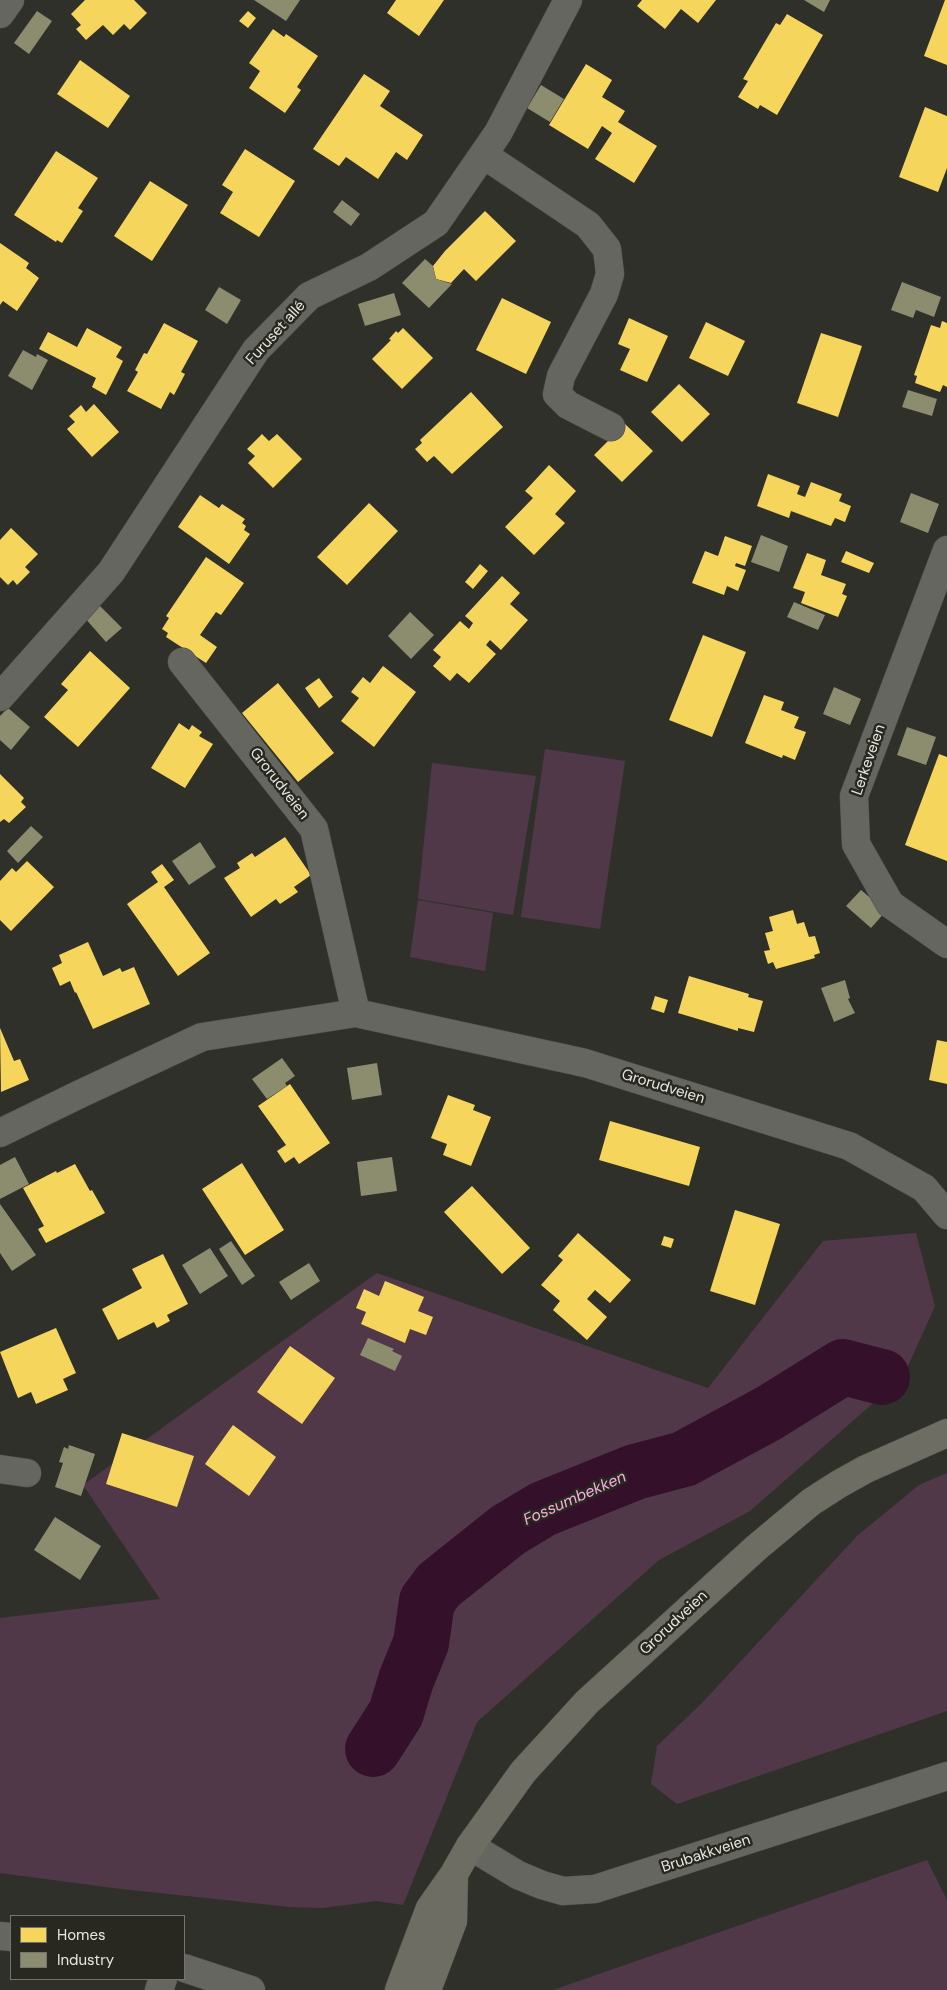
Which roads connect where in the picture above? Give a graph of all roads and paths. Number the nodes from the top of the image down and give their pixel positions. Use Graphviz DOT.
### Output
graph roads {
  1 [pos="10,0"];
  2 [pos="568,0"];
  3 [pos="0,14"];
  4 [pos="484,155"];
  5 [pos="611,427"];
  6 [pos="947,550"];
  7 [pos="182,662"];
  8 [pos="0,696"];
  9 [pos="947,944"];
  10 [pos="356,1013"];
  11 [pos="0,1134"];
  12 [pos="947,1214"];
  13 [pos="947,1433"];
  14 [pos="0,1469"];
  15 [pos="27,1473"];
  16 [pos="947,1776"];
  17 [pos="470,1846"];
  18 [pos="454,1874"];
  19 [pos="185,1968"];
  20 [pos="251,1990"];
  21 [pos="399,1990"];
  22 [pos="427,1990"];
  1 -- 3 [label="street"];
  2 -- 4 [label="street, Furuset allé"];
  4 -- 5 [label="street"];
  4 -- 8 [label="street, Furuset allé"];
  6 -- 9 [label="street, Lerkeveien"];
  7 -- 10 [label="street, Grorudveien"];
  10 -- 11 [label="street, Grorudveien"];
  10 -- 12 [label="street, Grorudveien"];
  13 -- 17 [label="main road, Grorudveien"];
  14 -- 15 [label="street"];
  16 -- 17 [label="street, Brubakkveien"];
  17 -- 18 [label="main road, Grorudveien"];
  18 -- 21 [label="main road, Grorudveien"];
  18 -- 22 [label="main road, Grorudveien"];
  19 -- 20 [label="street"];
}
